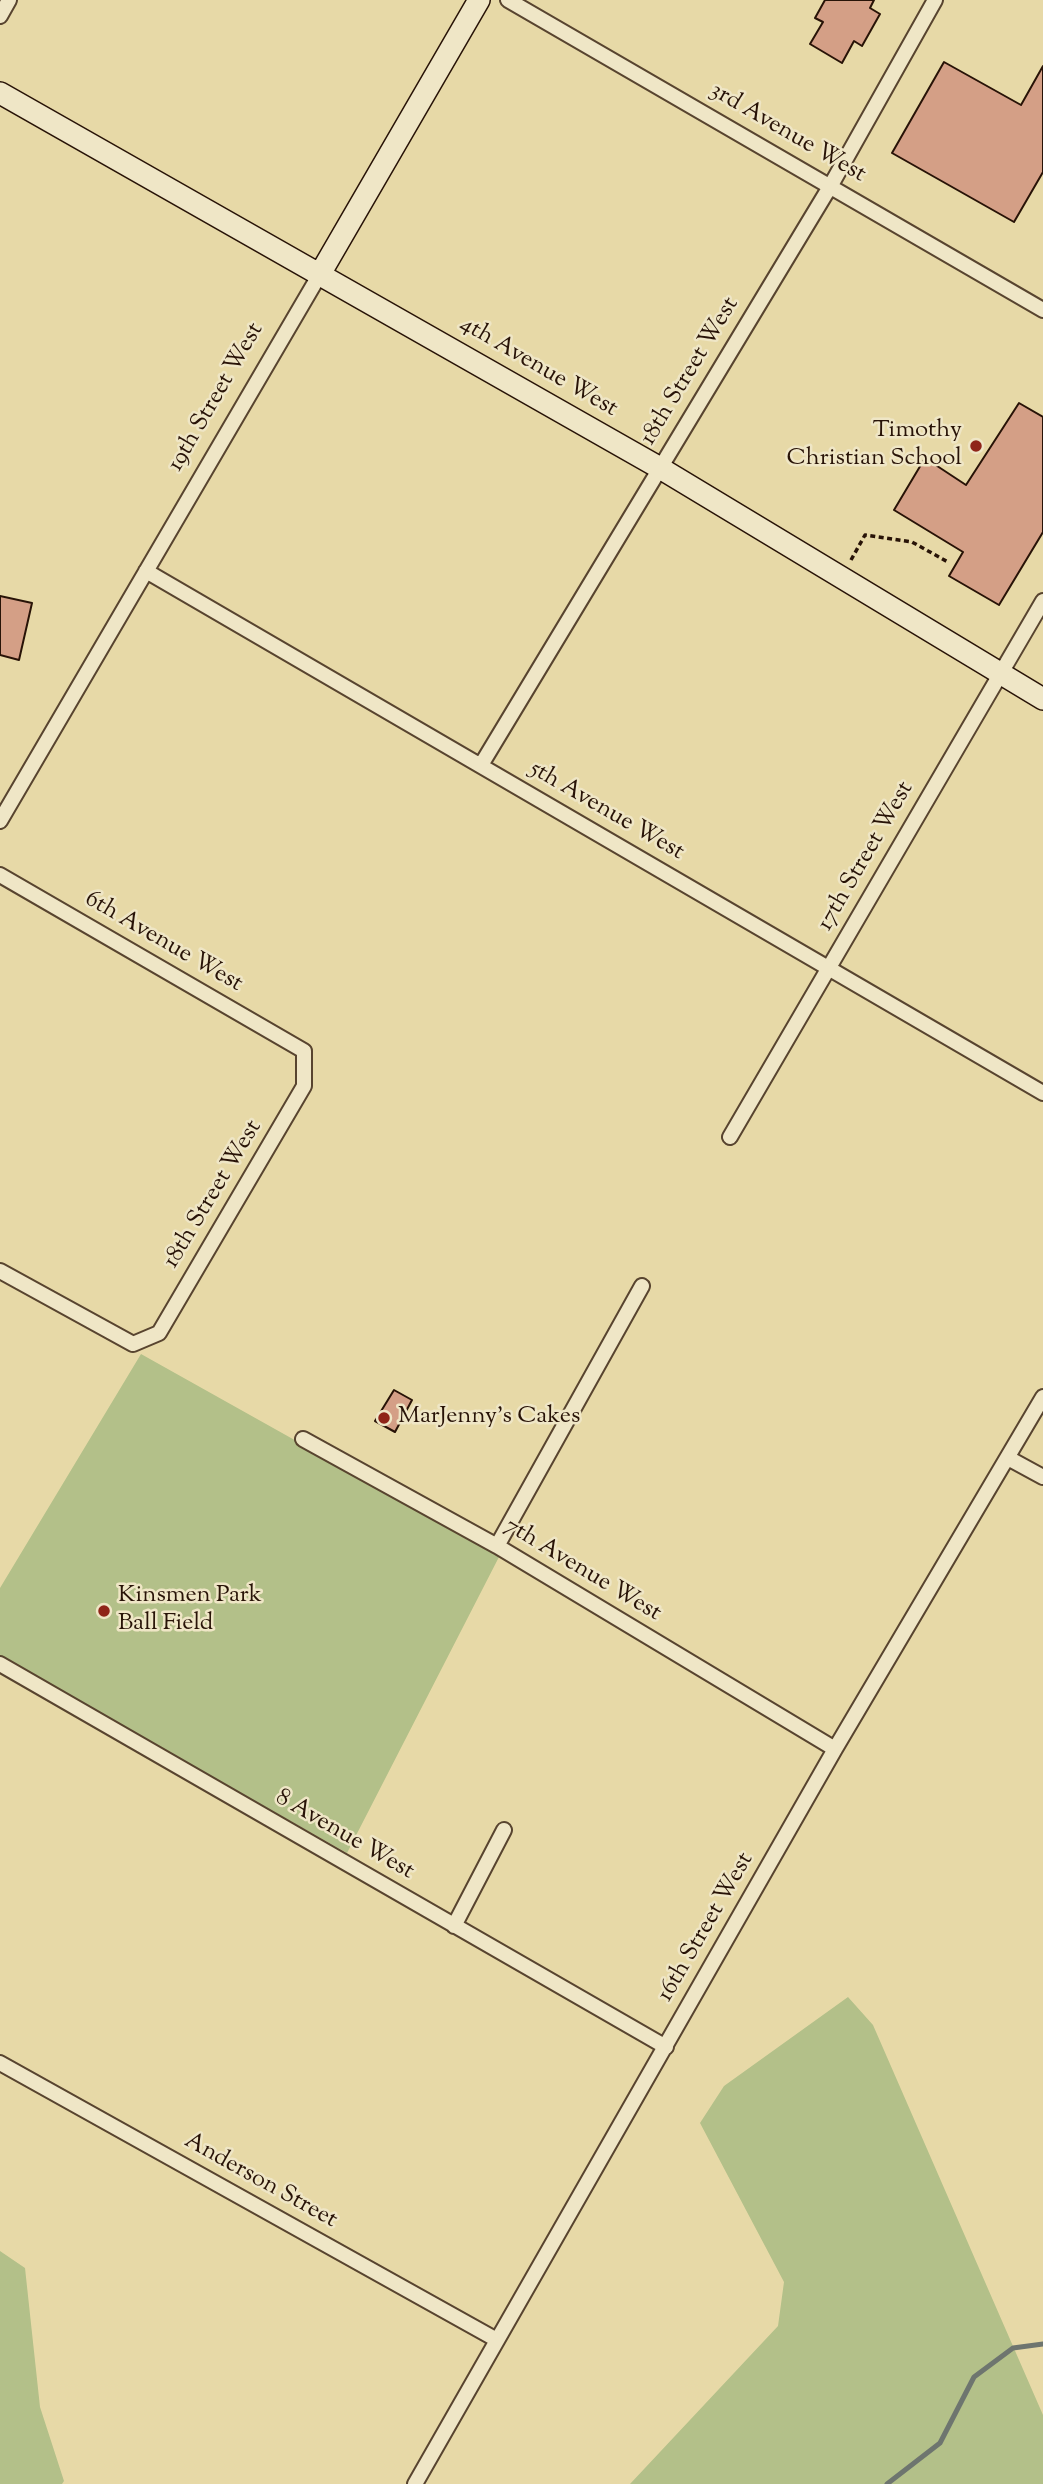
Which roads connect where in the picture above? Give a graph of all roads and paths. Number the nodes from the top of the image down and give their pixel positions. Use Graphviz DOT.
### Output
graph roads {
  1 [pos="9,0"];
  2 [pos="479,0"];
  3 [pos="508,0"];
  4 [pos="934,0"];
  5 [pos="0,16"];
  6 [pos="0,93"];
  7 [pos="831,185"];
  8 [pos="320,274"];
  9 [pos="1043,310"];
  10 [pos="660,468"];
  11 [pos="948,562"];
  12 [pos="146,571"];
  13 [pos="841,578"];
  14 [pos="1043,601"];
  15 [pos="1000,674"];
  16 [pos="1043,699"];
  17 [pos="481,765"];
  18 [pos="0,821"];
  19 [pos="0,875"];
  20 [pos="828,968"];
  21 [pos="303,1051"];
  22 [pos="1043,1093"];
  23 [pos="730,1137"];
  24 [pos="0,1271"];
  25 [pos="642,1286"];
  26 [pos="1043,1397"];
  27 [pos="303,1439"];
  28 [pos="1008,1458"];
  29 [pos="1043,1477"];
  30 [pos="497,1546"];
  31 [pos="0,1664"];
  32 [pos="835,1749"];
  33 [pos="504,1830"];
  34 [pos="454,1926"];
  35 [pos="666,2047"];
  36 [pos="0,2063"];
  37 [pos="497,2340"];
  38 [pos="415,2484"];
  1 -- 5 [label="street"];
  2 -- 8 [label="street, 19th Street West"];
  3 -- 7 [label="street, 3rd Avenue West"];
  4 -- 7 [label="street, 18th Street West"];
  6 -- 8 [label="street, 4th Avenue West"];
  7 -- 9 [label="street, 3rd Avenue West"];
  7 -- 10 [label="street, 18th Street West"];
  8 -- 10 [label="street, 4th Avenue West"];
  8 -- 12 [label="street, 19th Street West"];
  10 -- 13 [label="street, 4th Avenue West"];
  10 -- 17 [label="street, 18th Street West"];
  11 -- 13 [label="path"];
  12 -- 17 [label="street, 5th Avenue West"];
  12 -- 18 [label="street, 19th Street West"];
  13 -- 15 [label="street, 4th Avenue West"];
  14 -- 15 [label="street, 17th Street West"];
  15 -- 16 [label="street, 4th Avenue West"];
  15 -- 20 [label="street, 17th Street West"];
  17 -- 20 [label="street, 5th Avenue West"];
  19 -- 21 [label="street, 6th Avenue West"];
  20 -- 22 [label="street, 5th Avenue West"];
  20 -- 23 [label="street, 17th Street West"];
  21 -- 24 [label="street, 18th Street West"];
  25 -- 30 [label="street"];
  26 -- 28 [label="street, 16th Street West"];
  27 -- 30 [label="street, 7th Avenue West"];
  28 -- 29 [label="street"];
  28 -- 32 [label="street, 16th Street West"];
  30 -- 32 [label="street, 7th Avenue West"];
  31 -- 34 [label="street, 8 Avenue West"];
  32 -- 35 [label="street, 16th Street West"];
  33 -- 34 [label="street"];
  34 -- 35 [label="street, 8 Avenue West"];
  35 -- 37 [label="street, 16th Street West"];
  36 -- 37 [label="street, Anderson Street"];
  37 -- 38 [label="street, 16th Street West"];
}
